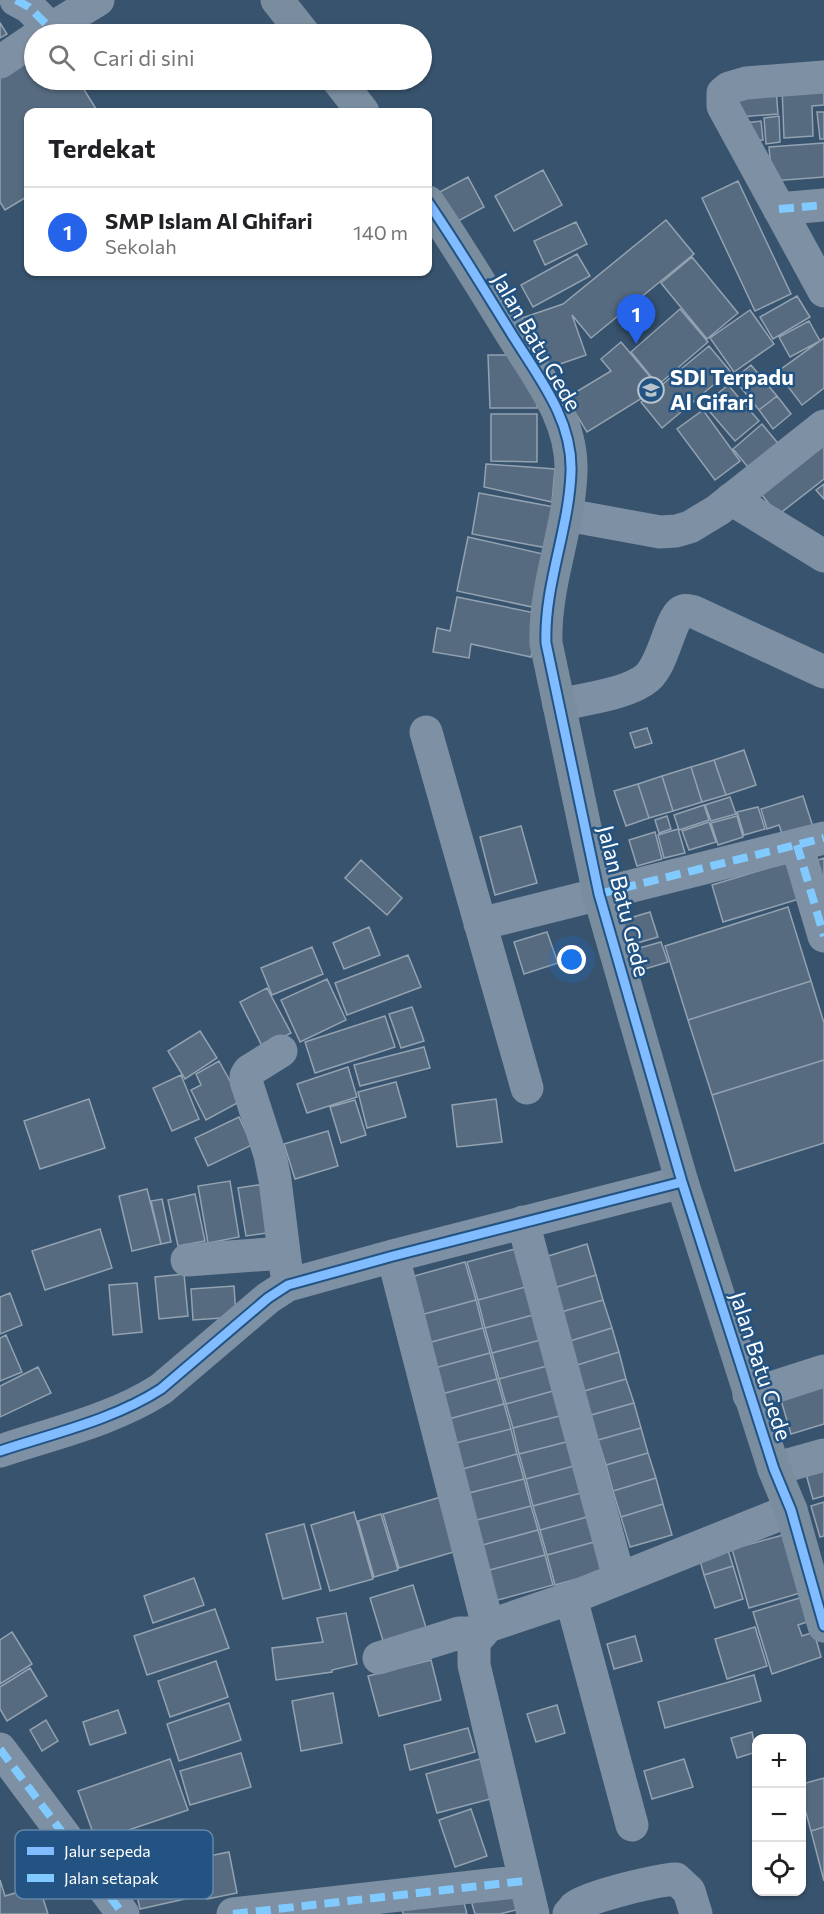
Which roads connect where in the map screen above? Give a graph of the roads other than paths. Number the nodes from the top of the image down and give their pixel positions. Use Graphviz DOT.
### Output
graph roads {
  1 [pos="16,0"];
  2 [pos="98,0"];
  3 [pos="277,0"];
  4 [pos="37,24"];
  5 [pos="58,24"];
  6 [pos="295,24"];
  7 [pos="24,46"];
  8 [pos="0,62"];
  9 [pos="824,77"];
  10 [pos="346,90"];
  11 [pos="360,108"];
  12 [pos="824,205"];
  13 [pos="432,208"];
  14 [pos="779,209"];
  15 [pos="824,291"];
  16 [pos="824,426"];
  17 [pos="731,499"];
  18 [pos="567,515"];
  19 [pos="824,556"];
  20 [pos="824,672"];
  21 [pos="559,705"];
  22 [pos="426,732"];
  23 [pos="810,842"];
  24 [pos="599,894"];
  25 [pos="480,924"];
  26 [pos="824,936"];
  27 [pos="280,1052"];
  28 [pos="527,1088"];
  29 [pos="682,1182"];
  30 [pos="523,1222"];
  31 [pos="284,1253"];
  32 [pos="393,1256"];
  33 [pos="187,1260"];
  34 [pos="288,1285"];
  35 [pos="824,1371"];
  36 [pos="749,1395"];
  37 [pos="0,1452"];
  38 [pos="824,1455"];
  39 [pos="774,1469"];
  40 [pos="791,1510"];
  41 [pos="619,1578"];
  42 [pos="570,1598"];
  43 [pos="824,1626"];
  44 [pos="484,1629"];
  45 [pos="378,1658"];
  46 [pos="0,1749"];
  47 [pos="632,1825"];
  48 [pos="60,1830"];
  49 [pos="524,1881"];
  50 [pos="112,1899"];
  51 [pos="123,1914"];
  52 [pos="233,1914"];
  53 [pos="533,1914"];
  54 [pos="569,1914"];
  55 [pos="696,1914"];
  1 -- 4 [label="street"];
  2 -- 5 [label="street"];
  3 -- 6 [label="street"];
  7 -- 8 [label="street"];
  9 -- 14 [label="street"];
  10 -- 11 [label="street"];
  12 -- 14 [label="street"];
  13 -- 18 [label="street, Jalan Batu Gede"];
  14 -- 15 [label="street"];
  16 -- 17 [label="street"];
  17 -- 18 [label="street"];
  17 -- 19 [label="street"];
  18 -- 21 [label="street, Jalan Batu Gede"];
  20 -- 21 [label="street"];
  21 -- 24 [label="street, Jalan Batu Gede"];
  22 -- 25 [label="street"];
  23 -- 24 [label="street"];
  23 -- 26 [label="street"];
  24 -- 25 [label="street"];
  24 -- 29 [label="street, Jalan Batu Gede"];
  25 -- 28 [label="street"];
  27 -- 31 [label="street"];
  29 -- 30 [label="street"];
  29 -- 36 [label="street, Jalan Batu Gede"];
  30 -- 32 [label="street"];
  30 -- 41 [label="street"];
  31 -- 33 [label="street"];
  31 -- 34 [label="street"];
  32 -- 34 [label="street"];
  32 -- 44 [label="street"];
  34 -- 37 [label="street"];
  35 -- 36 [label="street"];
  36 -- 39 [label="street, Jalan Batu Gede"];
  38 -- 39 [label="street"];
  39 -- 40 [label="street, Jalan Batu Gede"];
  40 -- 41 [label="street"];
  40 -- 43 [label="street, Jalan Batu Gede"];
  41 -- 42 [label="street"];
  42 -- 44 [label="street"];
  42 -- 47 [label="street"];
  44 -- 45 [label="street"];
  44 -- 49 [label="street"];
  46 -- 48 [label="street"];
  49 -- 52 [label="street"];
  49 -- 53 [label="street"];
  50 -- 51 [label="street"];
  54 -- 55 [label="street"];
}
